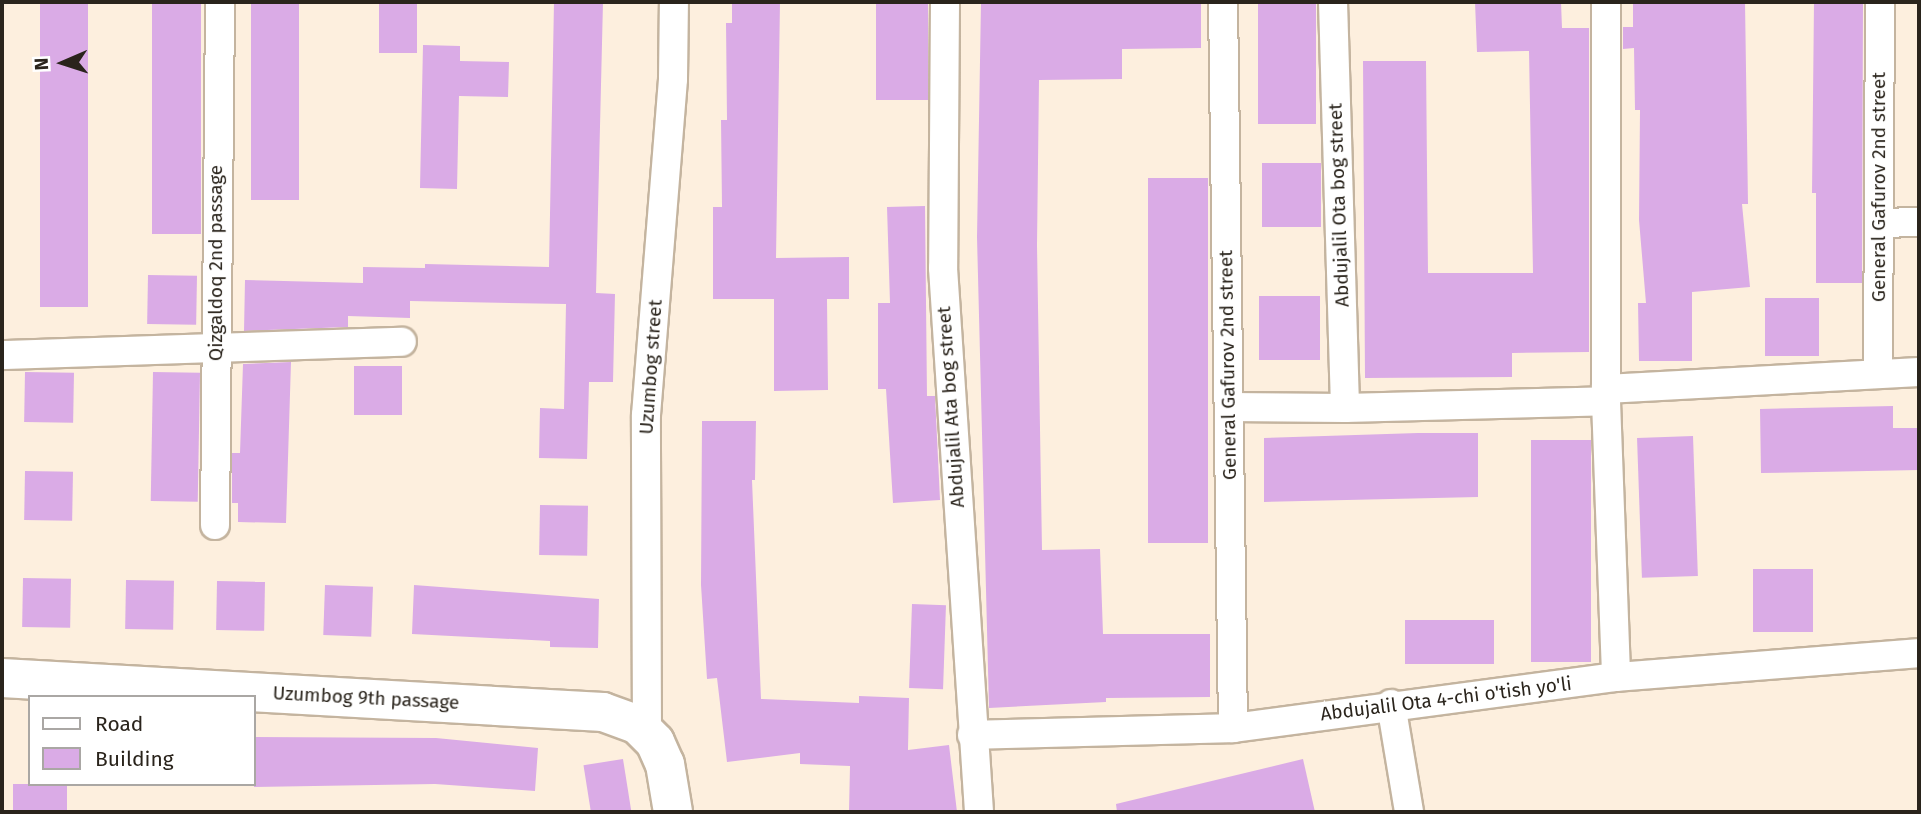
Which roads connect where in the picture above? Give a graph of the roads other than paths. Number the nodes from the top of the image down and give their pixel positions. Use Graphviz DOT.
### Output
graph roads {
  1 [pos="220,2"];
  2 [pos="674,2"];
  3 [pos="944,2"];
  4 [pos="1223,2"];
  5 [pos="1333,2"];
  6 [pos="1606,2"];
  7 [pos="1880,2"];
  8 [pos="1919,222"];
  9 [pos="1879,223"];
  10 [pos="402,342"];
  11 [pos="215,347"];
  12 [pos="2,355"];
  13 [pos="1878,372"];
  14 [pos="1919,372"];
  15 [pos="1606,395"];
  16 [pos="1229,407"];
  17 [pos="1345,408"];
  18 [pos="215,525"];
  19 [pos="1919,653"];
  20 [pos="1616,677"];
  21 [pos="2,678"];
  22 [pos="1391,704"];
  23 [pos="1233,728"];
  24 [pos="972,735"];
  25 [pos="656,748"];
  26 [pos="673,812"];
  27 [pos="979,812"];
  28 [pos="1409,812"];
  1 -- 11 [label="street, Qizgaldoq 2nd passage"];
  2 -- 25 [label="street, Uzumbog street"];
  3 -- 24 [label="street, Abdujalil Ata bog street"];
  4 -- 16 [label="street, General Gafurov 2nd street"];
  5 -- 17 [label="street, Abdujalil Ota bog street"];
  6 -- 15 [label="street"];
  7 -- 9 [label="street, General Gafurov 2nd street"];
  8 -- 9 [label="street"];
  9 -- 13 [label="street, General Gafurov 2nd street"];
  10 -- 11 [label="street"];
  11 -- 12 [label="street"];
  11 -- 18 [label="street, Qizgaldoq 2nd passage"];
  13 -- 14 [label="street"];
  13 -- 15 [label="street"];
  15 -- 17 [label="street"];
  15 -- 20 [label="street"];
  16 -- 17 [label="street"];
  16 -- 23 [label="street, General Gafurov 2nd street"];
  19 -- 20 [label="street, Abdujalil Ota 4-chi o'tish yo'li"];
  20 -- 22 [label="street, Abdujalil Ota 4-chi o'tish yo'li"];
  21 -- 25 [label="street, Uzumbog 9th passage"];
  22 -- 23 [label="street, Abdujalil Ota 4-chi o'tish yo'li"];
  22 -- 28 [label="street"];
  23 -- 24 [label="street, Abdujalil Ota 4-chi o'tish yo'li"];
  24 -- 27 [label="street, Abdujalil Ata bog street"];
  25 -- 26 [label="street, Uzumbog street"];
}
